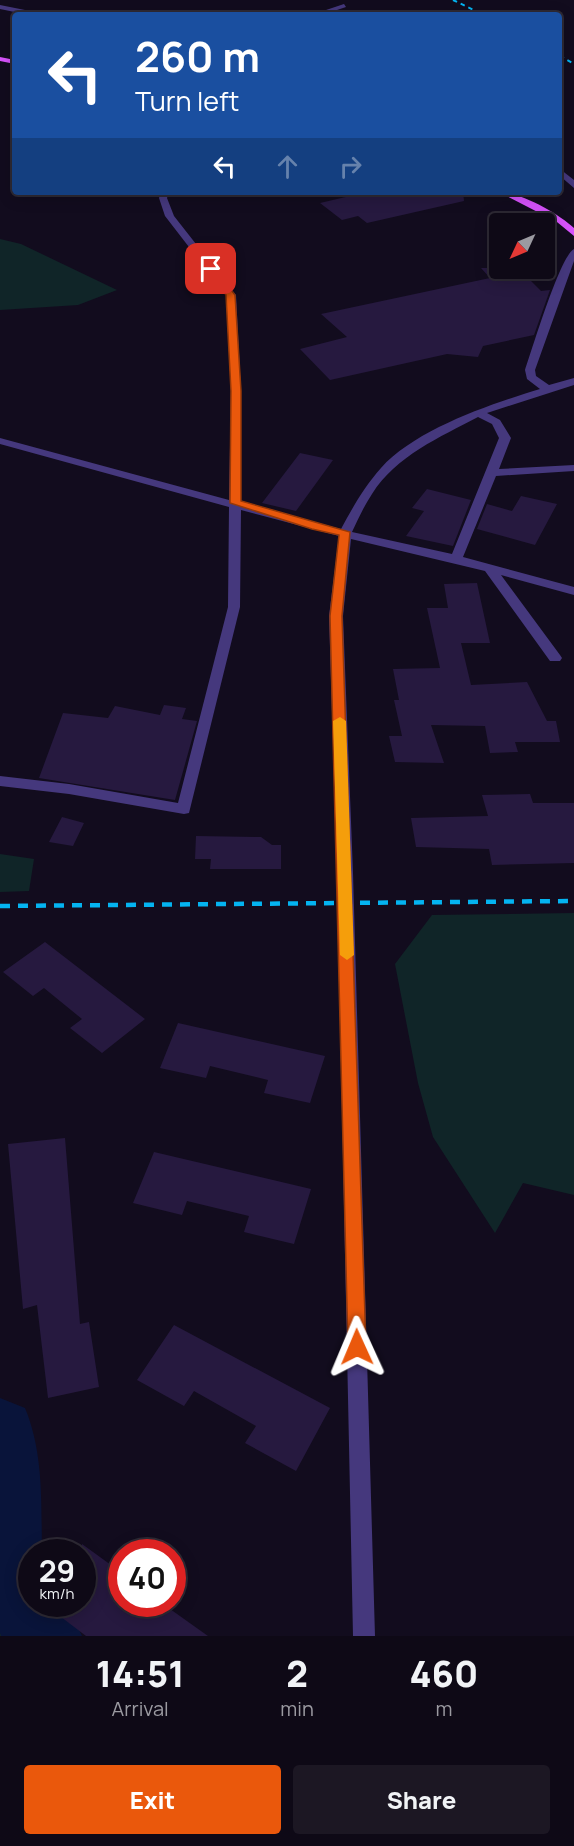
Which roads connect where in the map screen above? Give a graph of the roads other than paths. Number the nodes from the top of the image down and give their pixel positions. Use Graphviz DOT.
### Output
graph roads {
  1 [pos="346,5"];
  2 [pos="0,7"];
  3 [pos="25,12"];
  4 [pos="324,12"];
  5 [pos="562,173"];
  6 [pos="574,185"];
  7 [pos="164,195"];
  8 [pos="508,195"];
  9 [pos="574,233"];
  10 [pos="574,252"];
  11 [pos="574,381"];
  12 [pos="547,389"];
  13 [pos="478,412"];
  14 [pos="0,441"];
  15 [pos="574,468"];
  16 [pos="492,473"];
  17 [pos="235,503"];
  18 [pos="345,532"];
  19 [pos="456,559"];
  20 [pos="490,569"];
  21 [pos="574,591"];
  22 [pos="555,658"];
  23 [pos="0,781"];
  24 [pos="364,1636"];
  1 -- 4 [label="street"];
  2 -- 3 [label="street"];
  5 -- 6 [label="street"];
  7 -- 17 [label="street"];
  8 -- 9 [label="main road"];
  10 -- 12 [label="street"];
  11 -- 12 [label="street"];
  12 -- 13 [label="street"];
  13 -- 16 [label="street"];
  13 -- 18 [label="street"];
  14 -- 17 [label="street"];
  15 -- 16 [label="street"];
  16 -- 19 [label="street"];
  17 -- 18 [label="street"];
  17 -- 23 [label="street"];
  18 -- 19 [label="street"];
  18 -- 24 [label="street"];
  19 -- 20 [label="street"];
  20 -- 21 [label="street"];
  20 -- 22 [label="street"];
}
